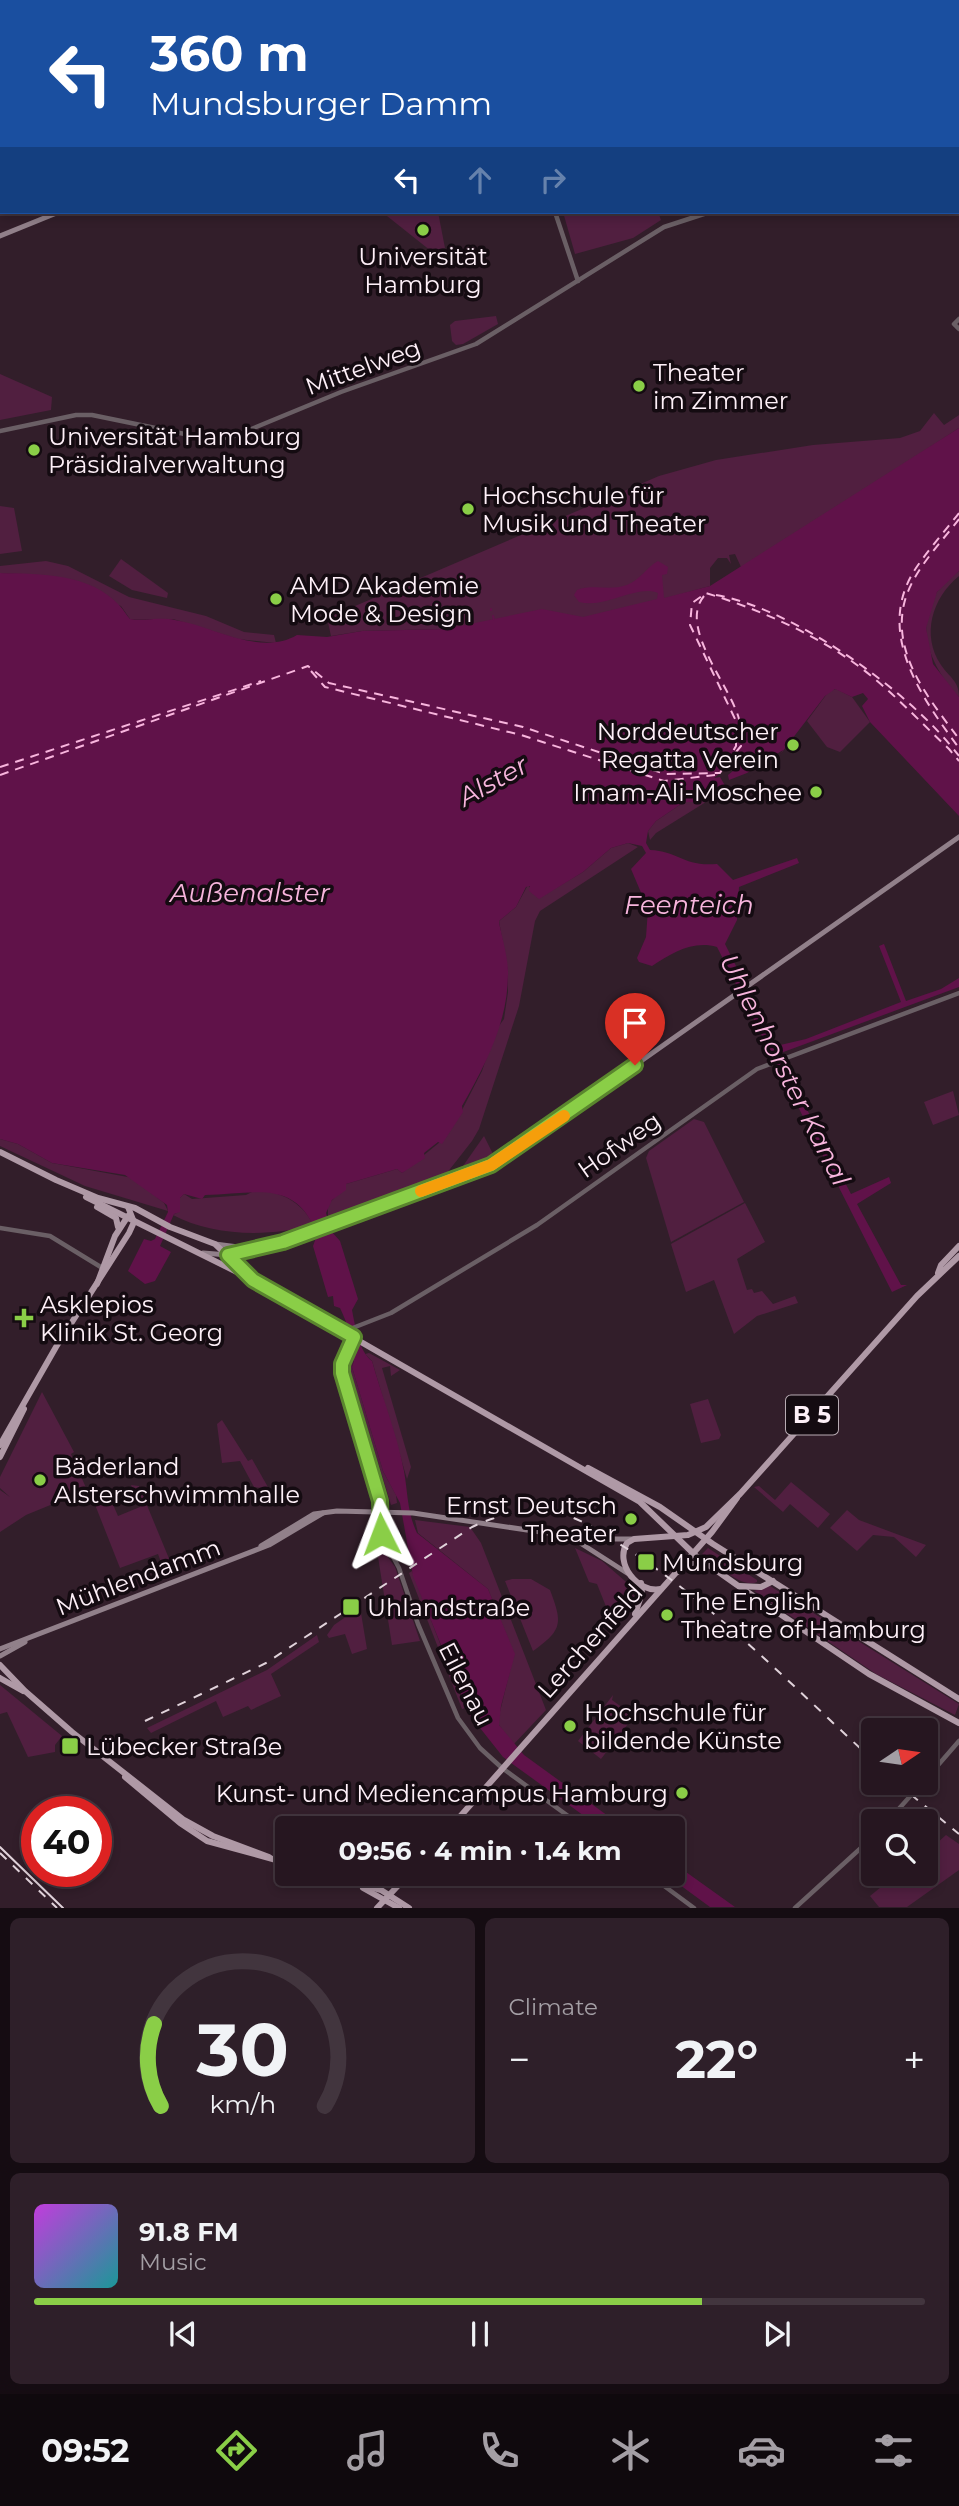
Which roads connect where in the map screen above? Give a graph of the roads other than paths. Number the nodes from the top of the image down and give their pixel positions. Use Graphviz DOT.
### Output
graph roads {
  1 [pos="54,214"];
  2 [pos="556,214"];
  3 [pos="704,214"];
  4 [pos="0,236"];
  5 [pos="578,281"];
  6 [pos="959,317"];
  7 [pos="959,329"];
  8 [pos="0,430"];
  9 [pos="959,837"];
  10 [pos="959,993"];
  11 [pos="0,1152"];
  12 [pos="57,1181"];
  13 [pos="78,1192"];
  14 [pos="127,1205"];
  15 [pos="150,1217"];
  16 [pos="131,1218"];
  17 [pos="0,1228"];
  18 [pos="118,1229"];
  19 [pos="291,1239"];
  20 [pos="215,1244"];
  21 [pos="959,1246"];
  22 [pos="192,1250"];
  23 [pos="228,1255"];
  24 [pos="959,1256"];
  25 [pos="105,1269"];
  26 [pos="937,1275"];
  27 [pos="253,1280"];
  28 [pos="350,1336"];
  29 [pos="27,1401"];
  30 [pos="0,1445"];
  31 [pos="0,1457"];
  32 [pos="586,1468"];
  33 [pos="740,1494"];
  34 [pos="380,1511"];
  35 [pos="323,1513"];
  36 [pos="697,1532"];
  37 [pos="688,1535"];
  38 [pos="568,1536"];
  39 [pos="676,1537"];
  40 [pos="634,1539"];
  41 [pos="705,1539"];
  42 [pos="261,1546"];
  43 [pos="692,1552"];
  44 [pos="707,1564"];
  45 [pos="627,1573"];
  46 [pos="675,1573"];
  47 [pos="758,1573"];
  48 [pos="773,1581"];
  49 [pos="641,1583"];
  50 [pos="737,1586"];
  51 [pos="755,1587"];
  52 [pos="661,1589"];
  53 [pos="633,1619"];
  54 [pos="27,1640"];
  55 [pos="0,1648"];
  56 [pos="0,1656"];
  57 [pos="0,1665"];
  58 [pos="0,1678"];
  59 [pos="25,1692"];
  60 [pos="959,1699"];
  61 [pos="959,1723"];
  62 [pos="958,1741"];
  63 [pos="938,1765"];
  64 [pos="502,1768"];
  65 [pos="460,1816"];
  66 [pos="568,1816"];
  67 [pos="861,1848"];
  68 [pos="275,1859"];
  69 [pos="360,1886"];
  70 [pos="398,1886"];
  71 [pos="664,1886"];
  72 [pos="388,1897"];
  73 [pos="377,1908"];
  74 [pos="399,1908"];
  75 [pos="409,1908"];
  76 [pos="694,1908"];
  77 [pos="795,1908"];
  1 -- 4 [label="main road"];
  2 -- 5 [label="street"];
  3 -- 5 [label="street, Mittelweg"];
  5 -- 8 [label="street, Mittelweg"];
  6 -- 7 [label="street"];
  9 -- 19 [label="main road"];
  10 -- 28 [label="street, Hofweg"];
  11 -- 12 [label="main road"];
  12 -- 13 [label="main road"];
  12 -- 14 [label="main road"];
  13 -- 16 [label="main road"];
  13 -- 18 [label="main road"];
  14 -- 15 [label="main road"];
  14 -- 16 [label="main road"];
  15 -- 16 [label="main road"];
  15 -- 20 [label="main road"];
  16 -- 18 [label="main road"];
  16 -- 22 [label="main road"];
  16 -- 25 [label="main road"];
  17 -- 25 [label="street"];
  18 -- 25 [label="main road"];
  19 -- 20 [label="main road"];
  19 -- 23 [label="main road"];
  20 -- 23 [label="main road"];
  21 -- 26 [label="main road, B 5"];
  22 -- 23 [label="main road"];
  22 -- 27 [label="main road"];
  23 -- 27 [label="main road"];
  24 -- 26 [label="main road, B 5"];
  25 -- 29 [label="main road"];
  26 -- 33 [label="main road, B 5"];
  27 -- 28 [label="main road"];
  28 -- 32 [label="main road"];
  28 -- 34 [label="street, Eilenau"];
  29 -- 30 [label="main road"];
  29 -- 31 [label="main road"];
  32 -- 36 [label="main road"];
  32 -- 39 [label="main road"];
  33 -- 36 [label="main road, B 5"];
  33 -- 41 [label="main road, B 5"];
  34 -- 35 [label="main road"];
  34 -- 38 [label="main road"];
  34 -- 64 [label="street, Eilenau"];
  35 -- 42 [label="main road, Mühlendamm"];
  35 -- 42 [label="main road, Mühlendamm"];
  36 -- 37 [label="main road, B 5"];
  36 -- 41 [label="main road"];
  37 -- 39 [label="main road, B 5"];
  37 -- 41 [label="main road, B 5"];
  38 -- 40 [label="main road"];
  38 -- 45 [label="main road"];
  39 -- 40 [label="main road, B 5"];
  39 -- 43 [label="main road"];
  40 -- 45 [label="main road"];
  41 -- 43 [label="main road, Lerchenfeld / B 5"];
  41 -- 47 [label="main road"];
  42 -- 54 [label="main road, Mühlendamm"];
  43 -- 44 [label="main road"];
  43 -- 46 [label="main road, Lerchenfeld / B 5"];
  44 -- 46 [label="main road"];
  44 -- 50 [label="main road"];
  45 -- 49 [label="main road"];
  46 -- 52 [label="main road, Lerchenfeld / B 5"];
  47 -- 48 [label="main road"];
  47 -- 51 [label="main road"];
  48 -- 51 [label="main road"];
  48 -- 60 [label="main road"];
  49 -- 52 [label="main road"];
  49 -- 53 [label="main road, B 5"];
  50 -- 51 [label="main road"];
  50 -- 61 [label="main road"];
  52 -- 53 [label="main road, Lerchenfeld / B 5"];
  53 -- 64 [label="main road, Lerchenfeld / B 5"];
  54 -- 55 [label="main road, Mühlendamm"];
  54 -- 56 [label="main road, Mühlendamm"];
  57 -- 59 [label="main road"];
  58 -- 59 [label="main road"];
  59 -- 68 [label="main road"];
  62 -- 63 [label="street"];
  64 -- 65 [label="main road, B 5"];
  64 -- 66 [label="street, Eilenau"];
  67 -- 77 [label="street"];
  69 -- 72 [label="main road"];
  70 -- 72 [label="main road"];
  71 -- 76 [label="street"];
  72 -- 73 [label="main road"];
  72 -- 74 [label="main road"];
  72 -- 75 [label="main road"];
}
